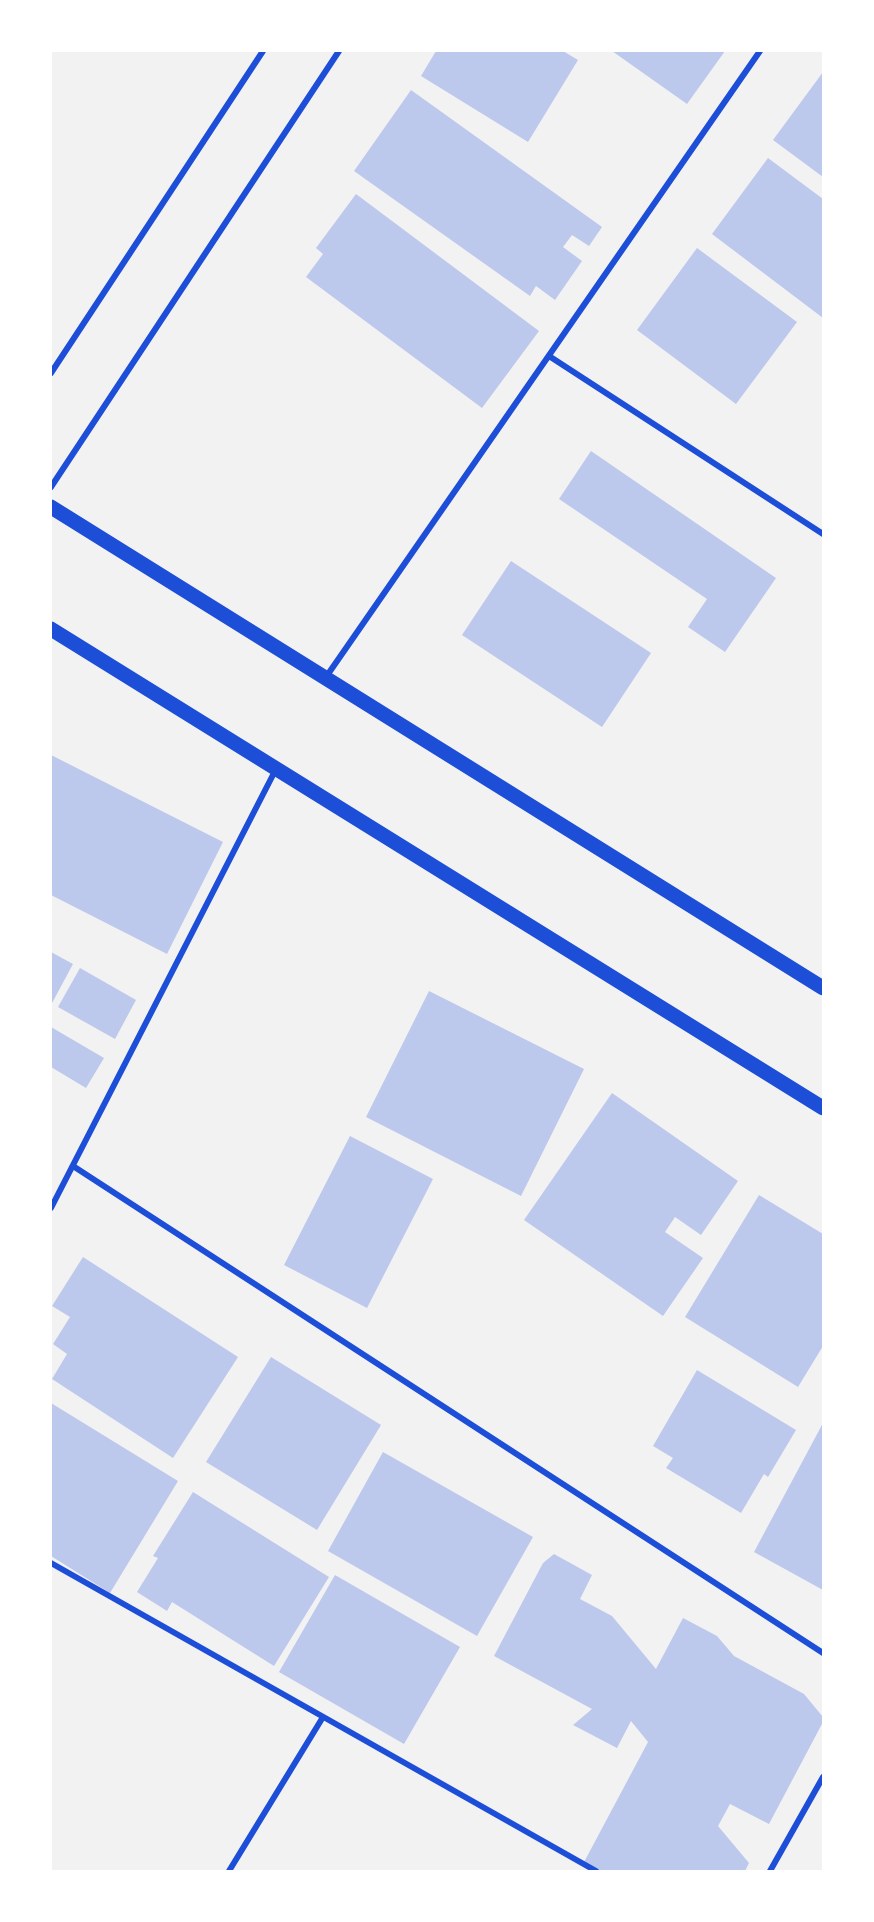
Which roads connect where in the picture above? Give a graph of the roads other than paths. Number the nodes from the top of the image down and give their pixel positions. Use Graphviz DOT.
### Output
graph roads {
  1 [pos="263,51"];
  2 [pos="339,51"];
  3 [pos="760,51"];
  4 [pos="549,356"];
  5 [pos="51,374"];
  6 [pos="51,488"];
  7 [pos="51,507"];
  8 [pos="823,525"];
  9 [pos="821,532"];
  10 [pos="51,629"];
  11 [pos="325,678"];
  12 [pos="276,768"];
  13 [pos="823,988"];
  14 [pos="823,1108"];
  15 [pos="73,1166"];
  16 [pos="51,1209"];
  17 [pos="51,1563"];
  18 [pos="823,1653"];
  19 [pos="323,1717"];
  20 [pos="823,1777"];
  21 [pos="229,1871"];
  22 [pos="596,1871"];
  23 [pos="770,1871"];
  1 -- 5 [label="street"];
  2 -- 6 [label="street"];
  3 -- 4 [label="street"];
  4 -- 9 [label="street"];
  4 -- 11 [label="street"];
  7 -- 11 [label="main road"];
  8 -- 9 [label="street"];
  10 -- 12 [label="main road"];
  11 -- 13 [label="main road"];
  12 -- 14 [label="main road"];
  12 -- 15 [label="street"];
  15 -- 16 [label="street"];
  15 -- 18 [label="street"];
  17 -- 19 [label="street"];
  19 -- 21 [label="street"];
  19 -- 22 [label="street"];
  20 -- 23 [label="street"];
}
